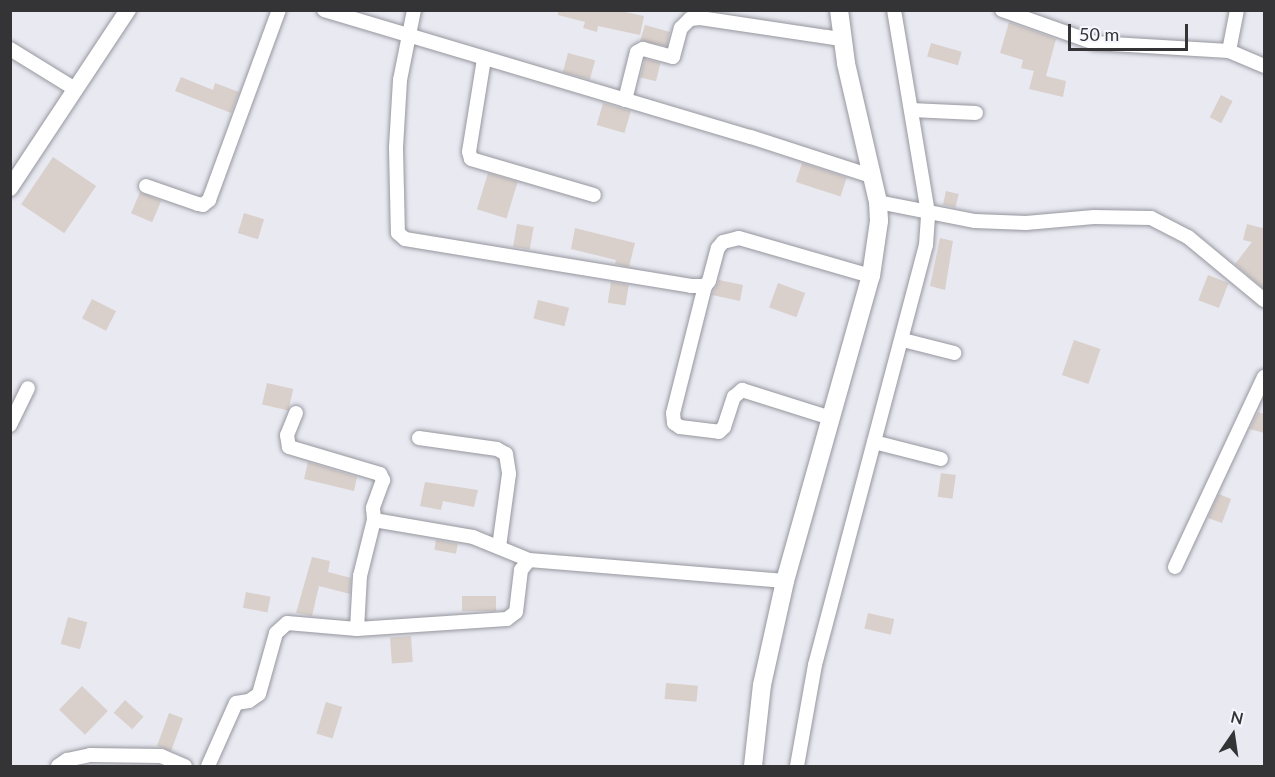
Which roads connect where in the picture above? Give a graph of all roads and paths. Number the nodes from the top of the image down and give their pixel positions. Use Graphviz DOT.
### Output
graph roads {
  1 [pos="128,10"];
  2 [pos="279,10"];
  3 [pos="324,10"];
  4 [pos="414,10"];
  5 [pos="839,10"];
  6 [pos="894,10"];
  7 [pos="1002,10"];
  8 [pos="1237,10"];
  9 [pos="409,34"];
  10 [pos="841,39"];
  11 [pos="10,49"];
  12 [pos="1229,51"];
  13 [pos="484,59"];
  14 [pos="1264,66"];
  15 [pos="75,89"];
  16 [pos="625,100"];
  17 [pos="911,110"];
  18 [pos="976,113"];
  19 [pos="871,176"];
  20 [pos="146,186"];
  21 [pos="10,188"];
  22 [pos="594,195"];
  23 [pos="878,202"];
  24 [pos="924,211"];
  25 [pos="871,276"];
  26 [pos="705,286"];
  27 [pos="1264,300"];
  28 [pos="903,340"];
  29 [pos="954,352"];
  30 [pos="1264,376"];
  31 [pos="28,388"];
  32 [pos="296,414"];
  33 [pos="831,418"];
  34 [pos="10,425"];
  35 [pos="419,438"];
  36 [pos="874,442"];
  37 [pos="941,459"];
  38 [pos="374,520"];
  39 [pos="499,547"];
  40 [pos="529,560"];
  41 [pos="1175,567"];
  42 [pos="785,581"];
  43 [pos="357,629"];
  44 [pos="58,766"];
  45 [pos="185,766"];
  46 [pos="208,766"];
  47 [pos="753,766"];
  48 [pos="797,766"];
  1 -- 15 [label="street"];
  2 -- 20 [label="street"];
  3 -- 9 [label="street"];
  4 -- 9 [label="street"];
  5 -- 10 [label="main road"];
  6 -- 17 [label="street"];
  7 -- 12 [label="street"];
  8 -- 12 [label="street"];
  9 -- 13 [label="street"];
  9 -- 26 [label="street"];
  10 -- 16 [label="street"];
  10 -- 19 [label="main road"];
  11 -- 15 [label="street"];
  12 -- 14 [label="street"];
  13 -- 16 [label="street"];
  13 -- 22 [label="street"];
  15 -- 21 [label="street"];
  16 -- 19 [label="street"];
  17 -- 18 [label="street"];
  17 -- 24 [label="street"];
  19 -- 23 [label="main road"];
  23 -- 24 [label="street"];
  23 -- 25 [label="main road"];
  24 -- 27 [label="street"];
  24 -- 28 [label="street"];
  25 -- 26 [label="street"];
  25 -- 33 [label="main road"];
  26 -- 33 [label="street"];
  28 -- 29 [label="street"];
  28 -- 36 [label="street"];
  30 -- 41 [label="street"];
  31 -- 34 [label="street"];
  32 -- 38 [label="street"];
  33 -- 42 [label="main road"];
  35 -- 39 [label="street"];
  36 -- 37 [label="street"];
  36 -- 48 [label="street"];
  38 -- 39 [label="street"];
  38 -- 43 [label="street"];
  39 -- 40 [label="street"];
  40 -- 42 [label="street"];
  40 -- 43 [label="street"];
  42 -- 47 [label="main road"];
  43 -- 46 [label="street"];
  44 -- 45 [label="street"];
}
